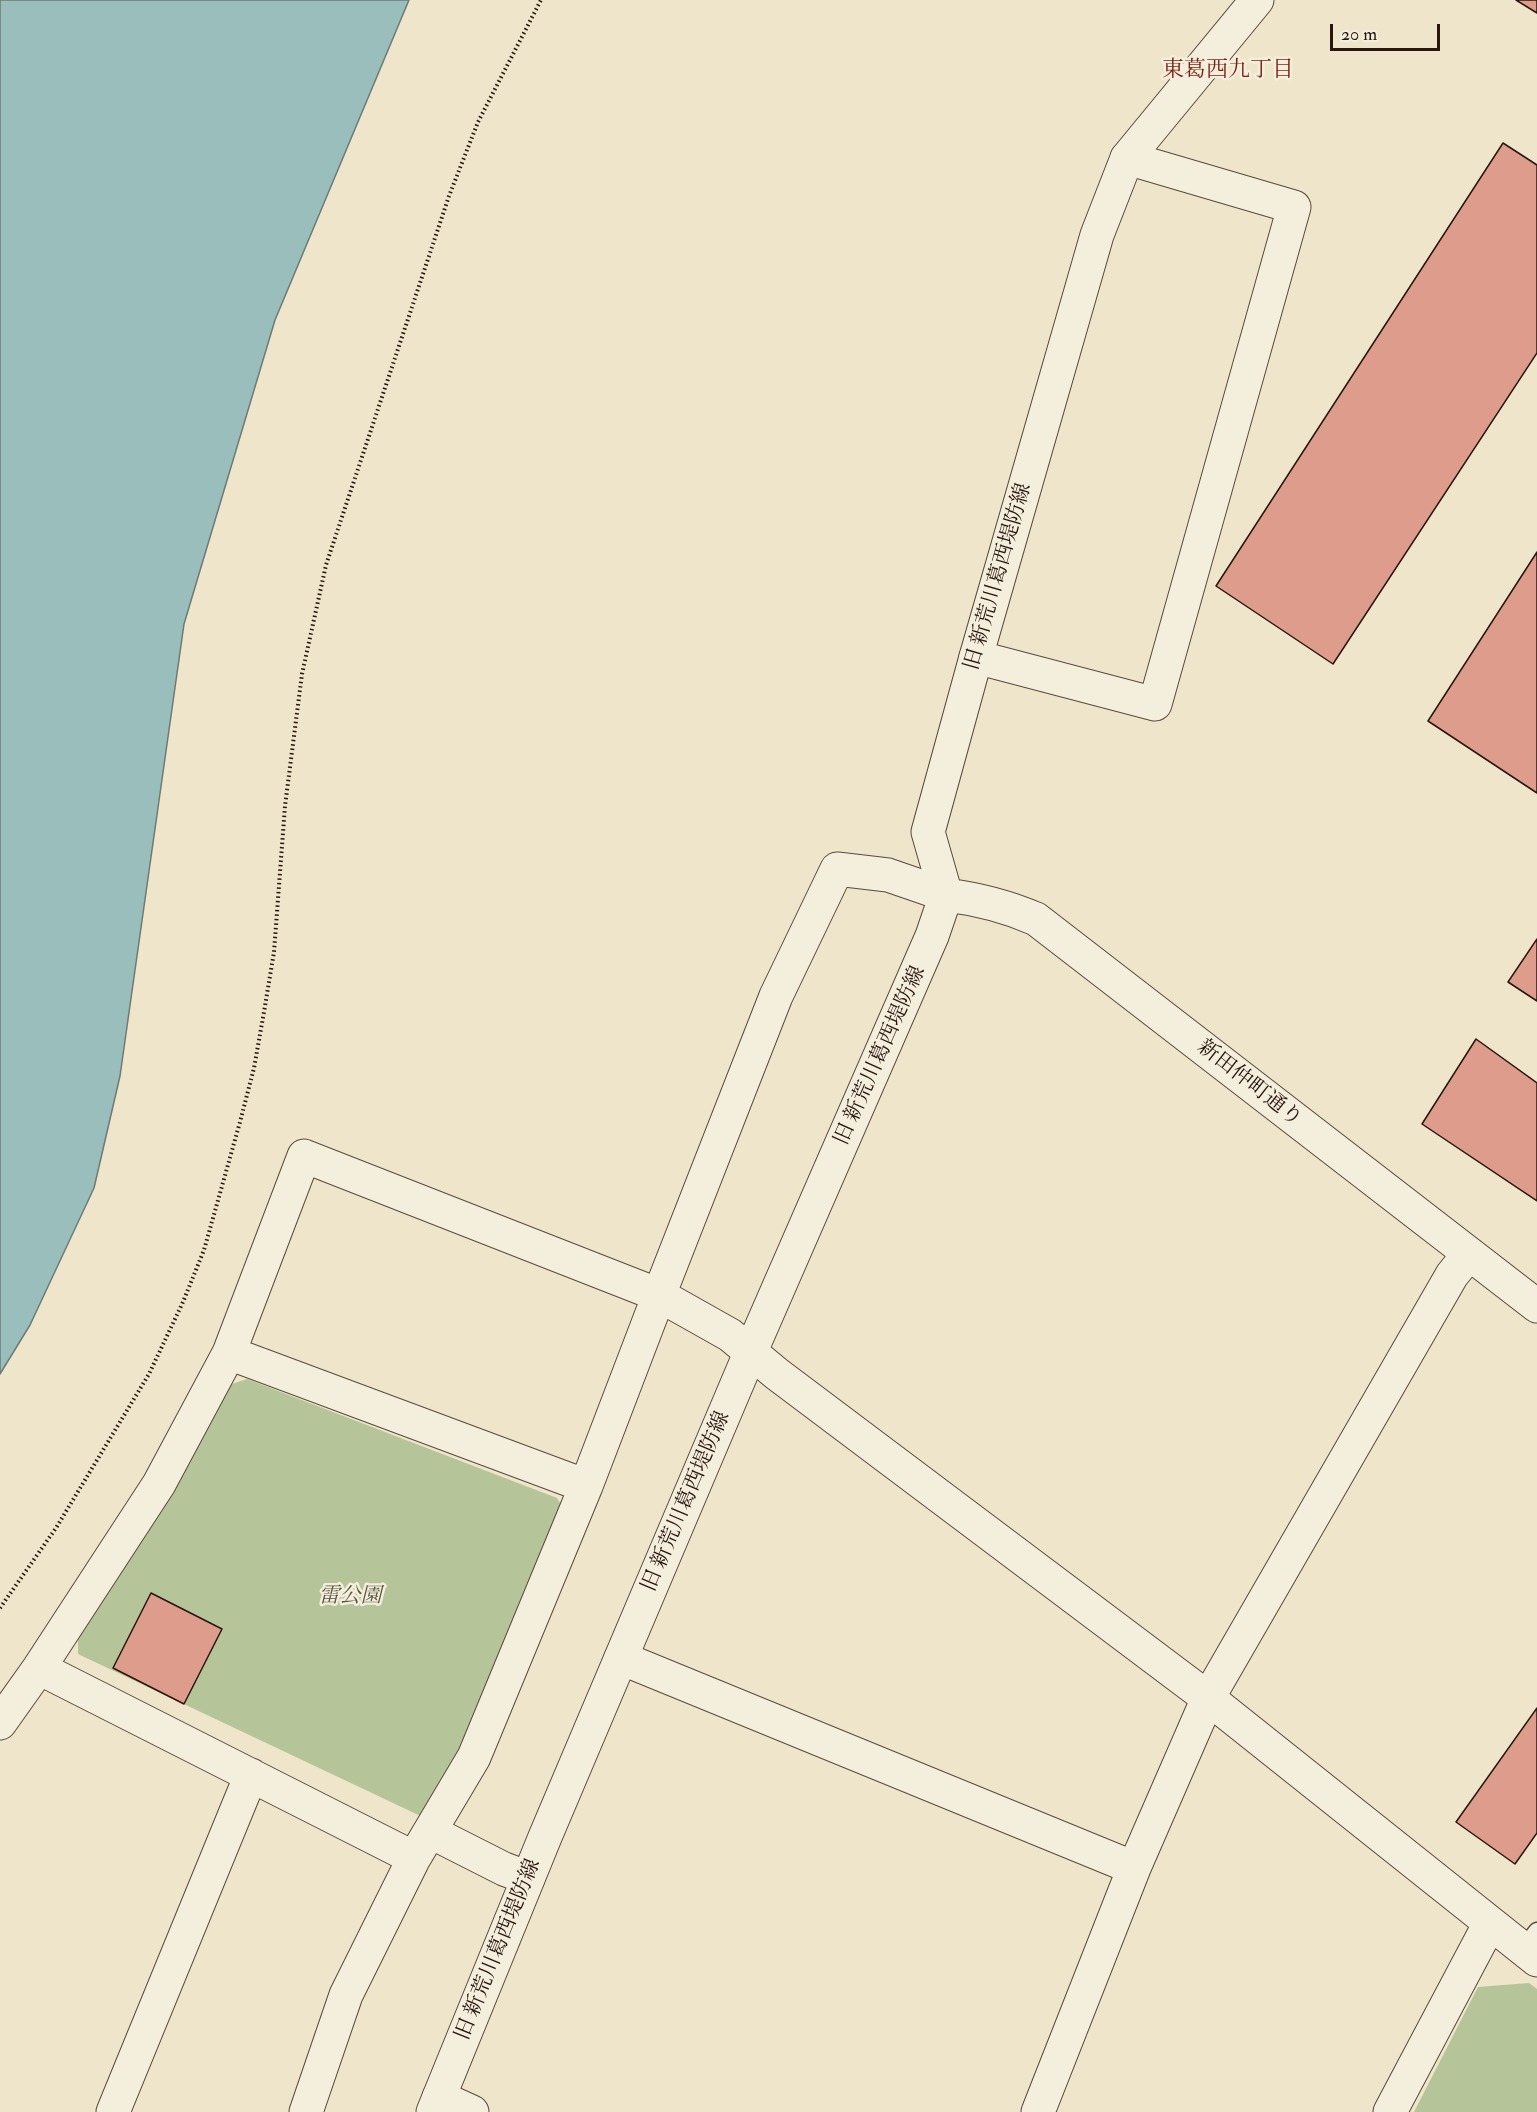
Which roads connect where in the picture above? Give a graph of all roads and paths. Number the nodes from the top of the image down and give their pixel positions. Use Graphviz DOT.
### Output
graph roads {
  1 [pos="541,0"];
  2 [pos="1257,0"];
  3 [pos="1127,158"];
  4 [pos="976,657"];
  5 [pos="946,895"];
  6 [pos="1469,1254"];
  7 [pos="659,1295"];
  8 [pos="1537,1306"];
  9 [pos="751,1351"];
  10 [pos="229,1353"];
  11 [pos="586,1486"];
  12 [pos="0,1608"];
  13 [pos="621,1658"];
  14 [pos="39,1668"];
  15 [pos="1208,1698"];
  16 [pos="0,1723"];
  17 [pos="251,1775"];
  18 [pos="422,1845"];
  19 [pos="1134,1868"];
  20 [pos="528,1878"];
  21 [pos="1490,1923"];
  22 [pos="1532,1947"];
  23 [pos="436,2104"];
  24 [pos="113,2112"];
  25 [pos="306,2112"];
  26 [pos="472,2112"];
  27 [pos="1038,2112"];
  28 [pos="1390,2112"];
  1 -- 12 [label="path"];
  2 -- 3 [label="street, 旧 新荒川葛西堤防線"];
  3 -- 4 [label="street, 旧 新荒川葛西堤防線"];
  3 -- 4 [label="street"];
  4 -- 5 [label="street, 旧 新荒川葛西堤防線"];
  5 -- 6 [label="street, 新田仲町通り"];
  5 -- 7 [label="street, 新田仲町通り"];
  5 -- 9 [label="street, 旧 新荒川葛西堤防線"];
  6 -- 8 [label="street, 新田仲町通り"];
  6 -- 15 [label="street"];
  7 -- 9 [label="street"];
  7 -- 10 [label="street"];
  7 -- 11 [label="street"];
  9 -- 13 [label="street, 旧 新荒川葛西堤防線"];
  9 -- 15 [label="street"];
  10 -- 11 [label="street"];
  10 -- 14 [label="street"];
  11 -- 18 [label="street"];
  13 -- 19 [label="street"];
  13 -- 20 [label="street, 旧 新荒川葛西堤防線"];
  14 -- 16 [label="street"];
  14 -- 17 [label="street"];
  15 -- 19 [label="street"];
  15 -- 21 [label="street"];
  17 -- 18 [label="street"];
  17 -- 24 [label="street"];
  18 -- 20 [label="street"];
  18 -- 25 [label="street"];
  19 -- 27 [label="street"];
  20 -- 23 [label="street, 旧 新荒川葛西堤防線"];
  21 -- 22 [label="street"];
  21 -- 28 [label="street"];
  23 -- 26 [label="street"];
}
